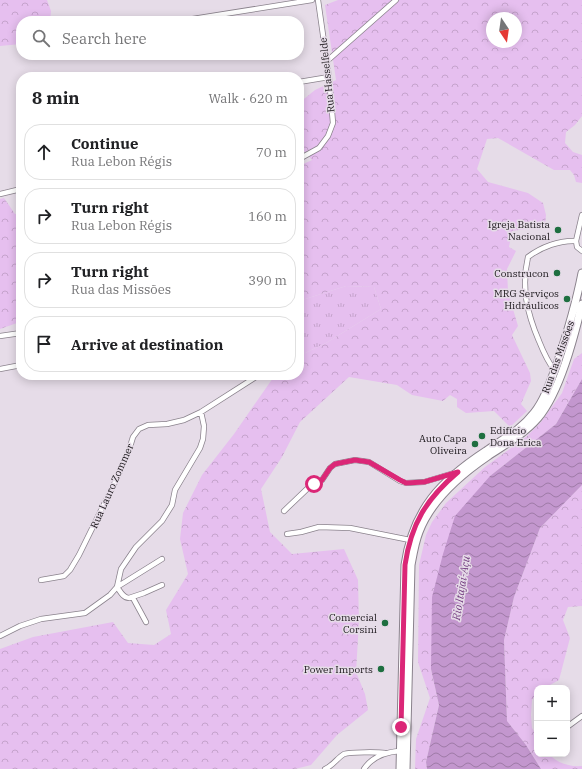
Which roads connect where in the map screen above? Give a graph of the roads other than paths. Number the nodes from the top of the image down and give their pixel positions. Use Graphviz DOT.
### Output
graph roads {
  1 [pos="312,0"];
  2 [pos="318,0"];
  3 [pos="396,0"];
  4 [pos="211,16"];
  5 [pos="327,61"];
  6 [pos="329,77"];
  7 [pos="304,81"];
  8 [pos="304,156"];
  9 [pos="16,191"];
  10 [pos="0,194"];
  11 [pos="582,215"];
  12 [pos="576,241"];
  13 [pos="582,251"];
  14 [pos="582,273"];
  15 [pos="582,304"];
  16 [pos="16,334"];
  17 [pos="0,336"];
  18 [pos="16,366"];
  19 [pos="0,368"];
  20 [pos="555,370"];
  21 [pos="251,380"];
  22 [pos="201,412"];
  23 [pos="458,472"];
  24 [pos="284,511"];
  25 [pos="287,534"];
  26 [pos="410,540"];
  27 [pos="162,559"];
  28 [pos="41,580"];
  29 [pos="162,585"];
  30 [pos="117,587"];
  31 [pos="133,598"];
  32 [pos="146,622"];
  33 [pos="0,636"];
  34 [pos="582,716"];
  35 [pos="570,725"];
  36 [pos="400,751"];
  37 [pos="385,753"];
  38 [pos="325,769"];
  39 [pos="364,769"];
  40 [pos="400,769"];
  41 [pos="406,769"];
  1 -- 4 [label="street"];
  2 -- 5 [label="street, Rua Hasselfelde"];
  3 -- 5 [label="street"];
  5 -- 6 [label="street, Rua Hasselfelde"];
  6 -- 7 [label="street"];
  6 -- 8 [label="street, Rua Hasselfelde"];
  9 -- 10 [label="street"];
  11 -- 12 [label="street"];
  12 -- 13 [label="street"];
  12 -- 20 [label="street"];
  14 -- 20 [label="main road, Rua das Missões"];
  15 -- 41 [label="main road, Rua das Missões"];
  16 -- 17 [label="street"];
  18 -- 19 [label="street"];
  20 -- 23 [label="main road, Rua das Missões"];
  21 -- 22 [label="street, Rua Lauro Zommer"];
  22 -- 28 [label="street, Rua Lauro Zommer"];
  22 -- 30 [label="street"];
  23 -- 24 [label="street"];
  23 -- 26 [label="main road, Rua das Missões"];
  25 -- 26 [label="street"];
  26 -- 36 [label="main road, Rua das Missões"];
  27 -- 30 [label="street"];
  29 -- 31 [label="street"];
  30 -- 31 [label="street"];
  30 -- 33 [label="street"];
  31 -- 32 [label="street"];
  34 -- 35 [label="street"];
  36 -- 37 [label="street"];
  36 -- 40 [label="main road, Rua das Missões"];
  37 -- 38 [label="street"];
  37 -- 39 [label="street"];
}
